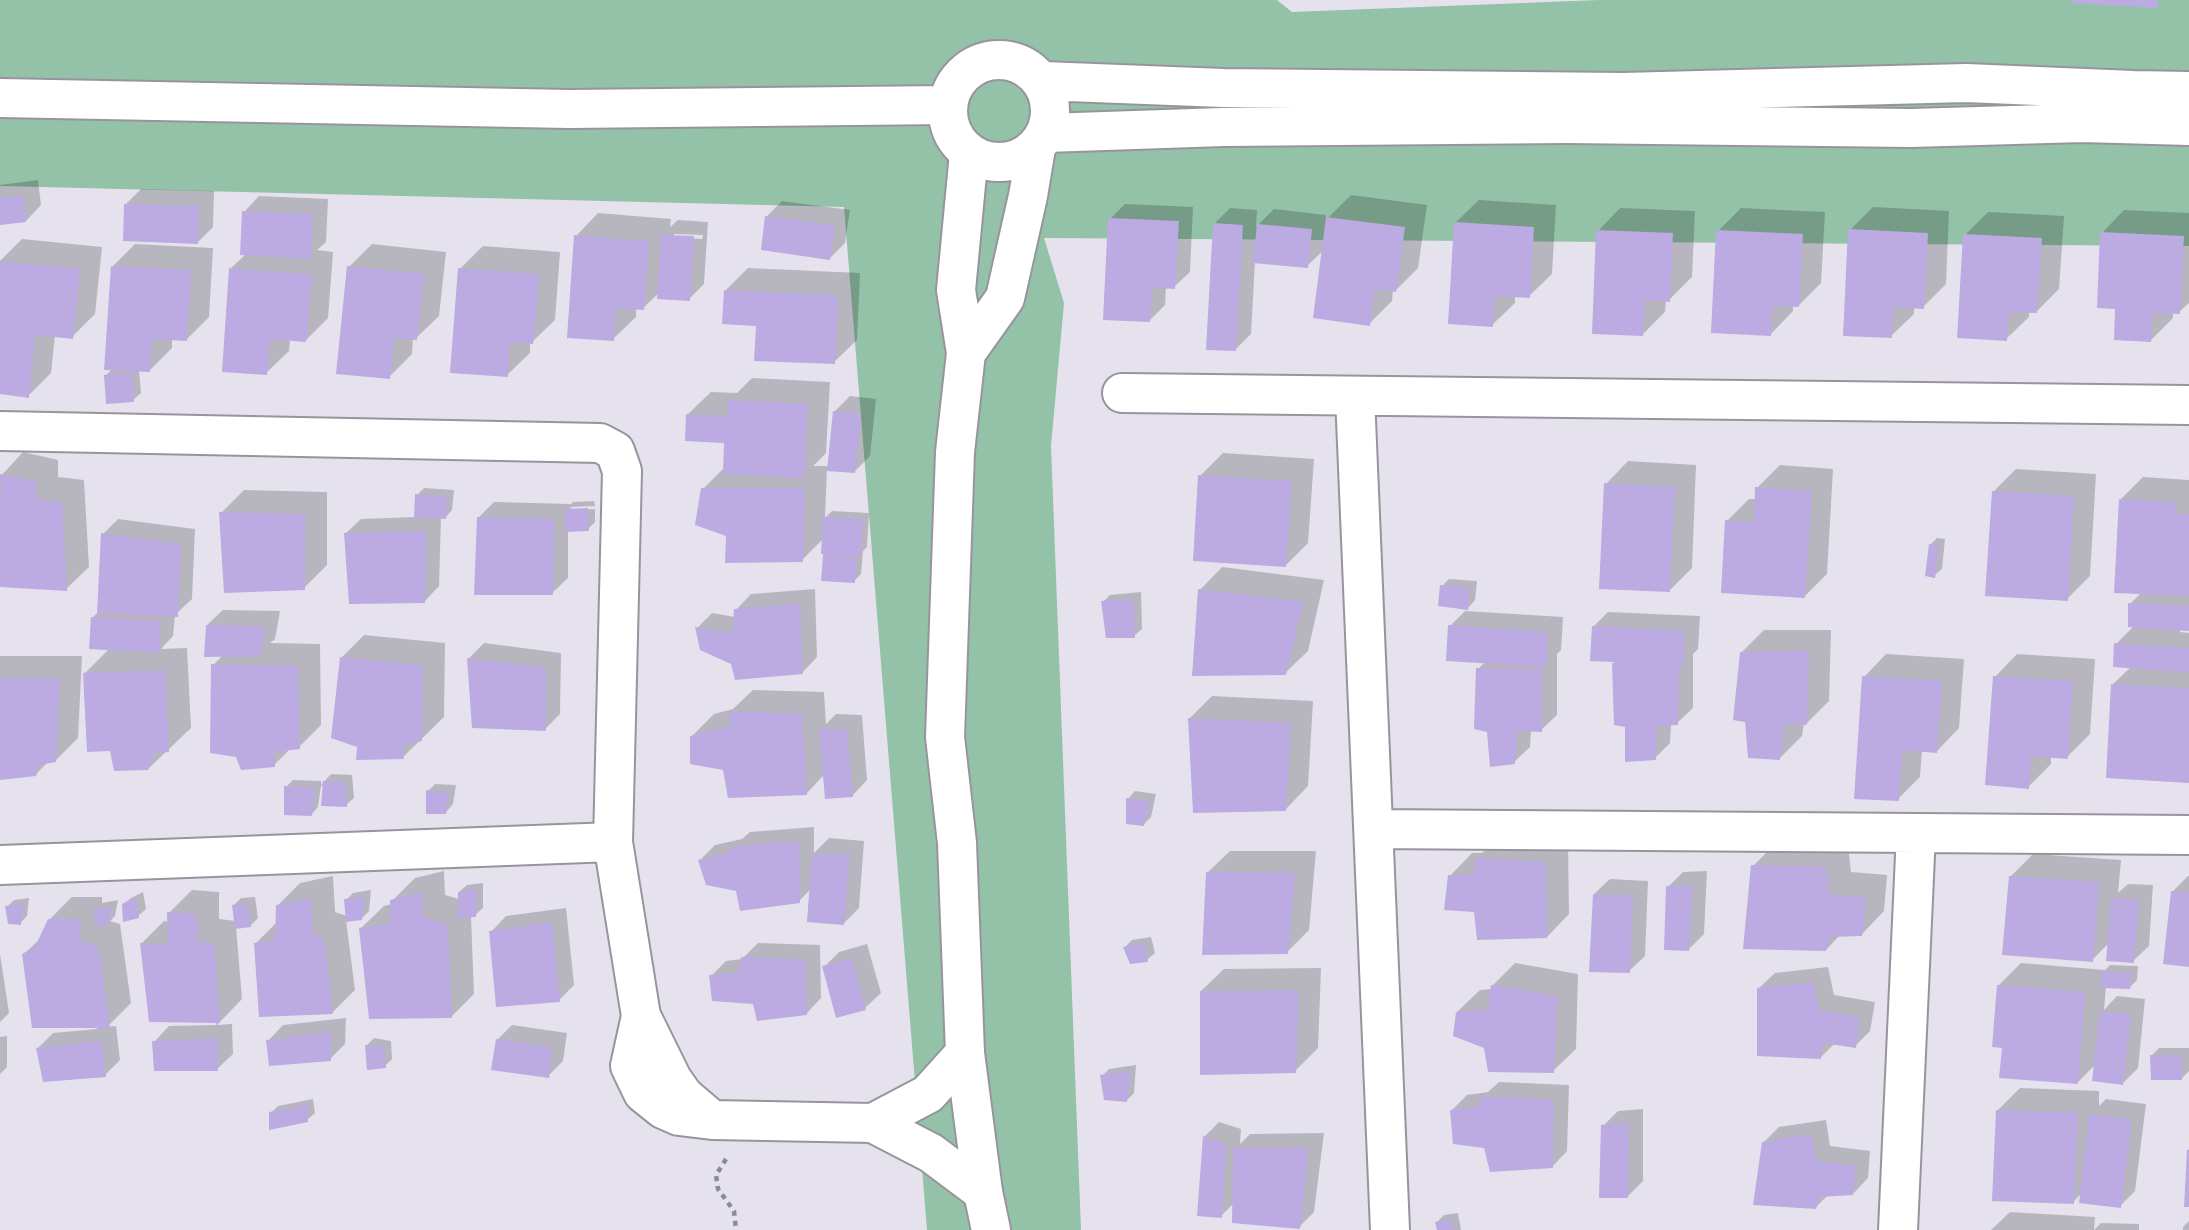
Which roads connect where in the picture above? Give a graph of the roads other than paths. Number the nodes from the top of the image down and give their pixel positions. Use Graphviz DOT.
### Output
graph roads {
  1 [pos="1043,81"];
  2 [pos="2189,91"];
  3 [pos="0,98"];
  4 [pos="947,105"];
  5 [pos="2189,126"];
  6 [pos="1041,141"];
  7 [pos="969,153"];
  8 [pos="966,353"];
  9 [pos="1122,393"];
  10 [pos="1355,396"];
  11 [pos="2189,405"];
  12 [pos="0,431"];
  13 [pos="1374,828"];
  14 [pos="1916,833"];
  15 [pos="2189,835"];
  16 [pos="613,842"];
  17 [pos="0,865"];
  18 [pos="965,1053"];
  19 [pos="873,1123"];
  20 [pos="983,1192"];
  21 [pos="991,1230"];
  22 [pos="1390,1230"];
  23 [pos="1898,1230"];
  1 -- 2 [label="street"];
  1 -- 4 [label="street"];
  1 -- 6 [label="street"];
  3 -- 4 [label="street"];
  4 -- 7 [label="street"];
  5 -- 6 [label="street"];
  6 -- 7 [label="street"];
  6 -- 8 [label="street"];
  7 -- 8 [label="street"];
  8 -- 18 [label="street"];
  9 -- 10 [label="street"];
  10 -- 11 [label="street"];
  10 -- 13 [label="street"];
  12 -- 16 [label="street"];
  13 -- 14 [label="street"];
  13 -- 22 [label="street"];
  14 -- 15 [label="street"];
  14 -- 23 [label="street"];
  16 -- 17 [label="street"];
  16 -- 19 [label="street"];
  18 -- 19 [label="street"];
  18 -- 20 [label="street"];
  19 -- 20 [label="street"];
  20 -- 21 [label="street"];
}
